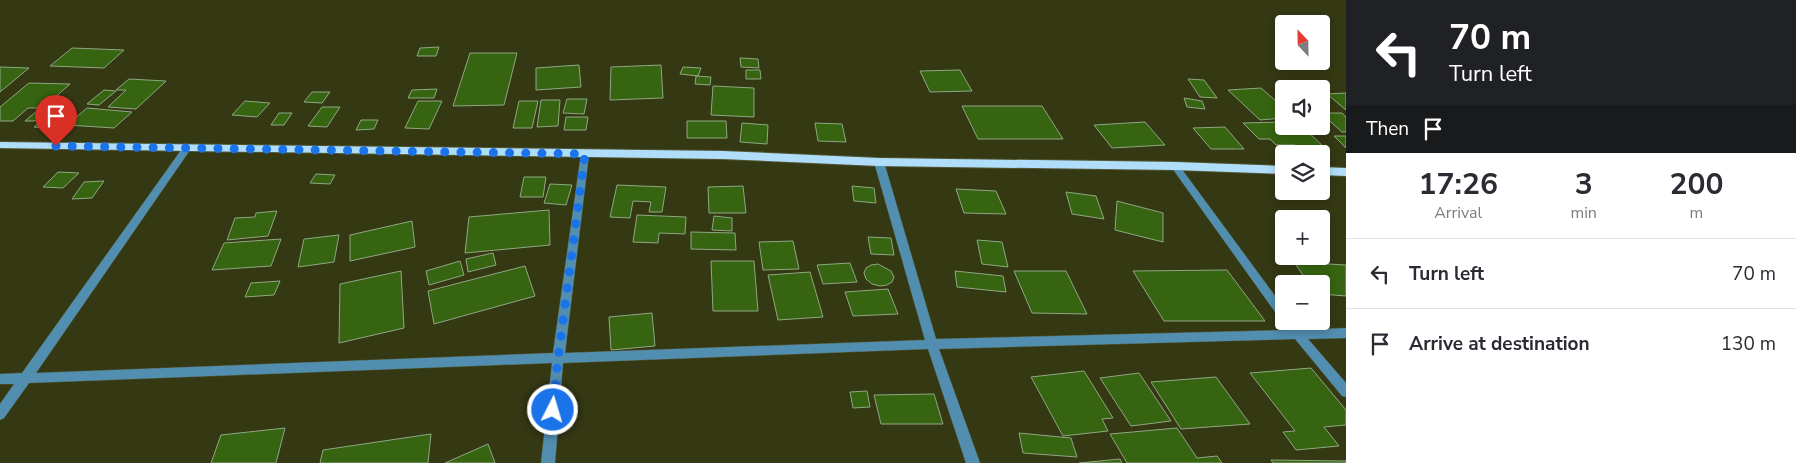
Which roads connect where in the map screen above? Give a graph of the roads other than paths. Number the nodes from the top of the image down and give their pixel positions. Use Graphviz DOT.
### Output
graph roads {
  1 [pos="0,145"];
  2 [pos="186,148"];
  3 [pos="585,154"];
  4 [pos="879,162"];
  5 [pos="1175,166"];
  6 [pos="1275,170"];
  7 [pos="1330,171"];
  8 [pos="1346,172"];
  9 [pos="1275,305"];
  10 [pos="1293,330"];
  11 [pos="1296,334"];
  12 [pos="1346,334"];
  13 [pos="932,344"];
  14 [pos="558,358"];
  15 [pos="25,379"];
  16 [pos="0,380"];
  17 [pos="1346,392"];
  18 [pos="0,414"];
  19 [pos="548,463"];
  20 [pos="972,463"];
  1 -- 2 [label="main road"];
  2 -- 3 [label="main road"];
  2 -- 15 [label="street"];
  3 -- 4 [label="main road"];
  3 -- 14 [label="street"];
  4 -- 5 [label="main road"];
  4 -- 13 [label="street"];
  5 -- 6 [label="main road"];
  5 -- 9 [label="street"];
  7 -- 8 [label="main road"];
  10 -- 11 [label="street"];
  11 -- 12 [label="street"];
  11 -- 13 [label="street"];
  11 -- 17 [label="street"];
  13 -- 14 [label="street"];
  13 -- 20 [label="street"];
  14 -- 15 [label="street"];
  14 -- 19 [label="street"];
  15 -- 16 [label="street"];
  15 -- 18 [label="street"];
}
